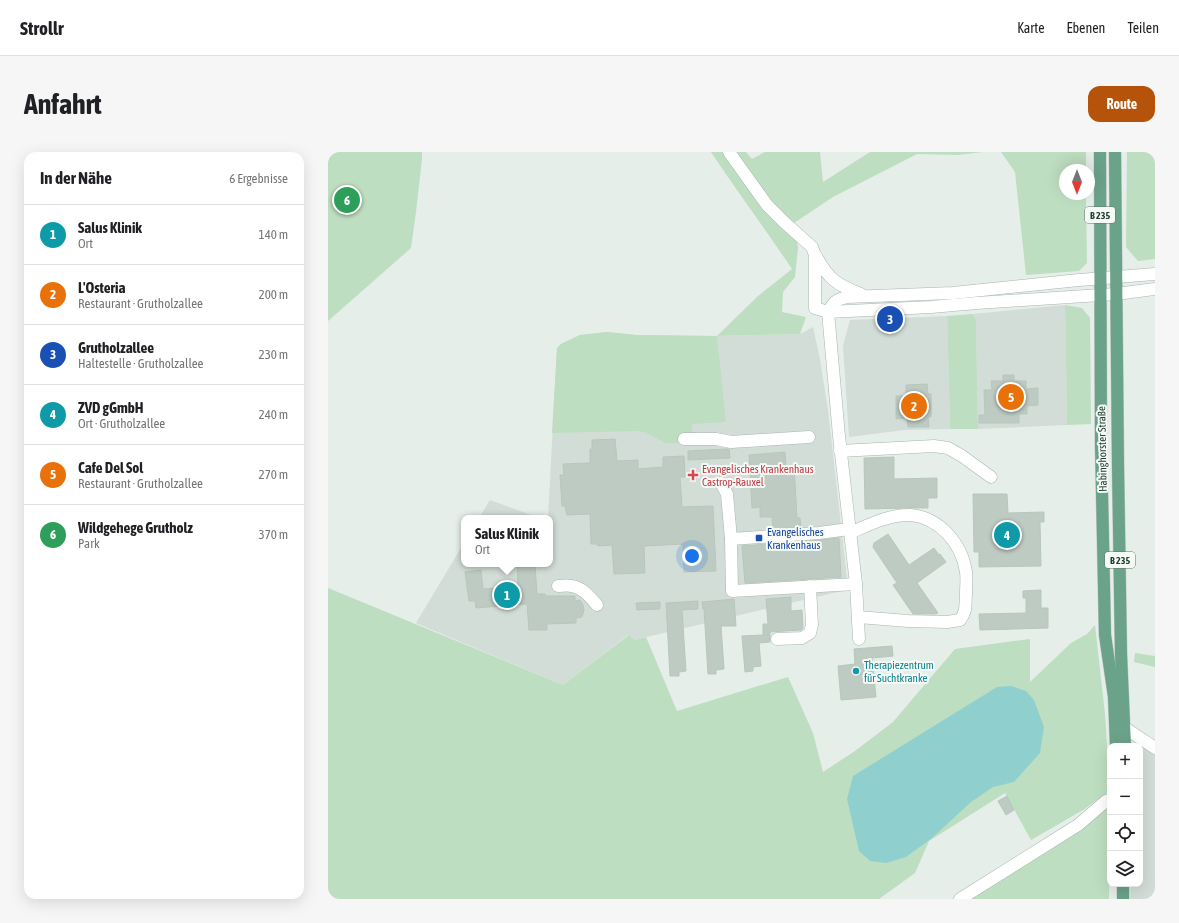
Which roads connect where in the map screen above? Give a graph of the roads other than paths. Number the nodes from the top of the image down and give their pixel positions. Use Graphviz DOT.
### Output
graph roads {
  1 [pos="729,152"];
  2 [pos="1100,152"];
  3 [pos="1115,152"];
  4 [pos="815,255"];
  5 [pos="1155,274"];
  6 [pos="1116,277"];
  7 [pos="1101,278"];
  8 [pos="1155,289"];
  9 [pos="1116,294"];
  10 [pos="1101,295"];
  11 [pos="866,296"];
  12 [pos="828,312"];
  13 [pos="809,437"];
  14 [pos="684,439"];
  15 [pos="840,451"];
  16 [pos="991,478"];
  17 [pos="722,483"];
  18 [pos="850,531"];
  19 [pos="731,539"];
  20 [pos="856,584"];
  21 [pos="558,586"];
  22 [pos="810,586"];
  23 [pos="597,605"];
  24 [pos="858,617"];
  25 [pos="777,639"];
  26 [pos="859,639"];
  27 [pos="1114,697"];
  28 [pos="1125,728"];
  29 [pos="1116,743"];
  30 [pos="1125,743"];
  31 [pos="1155,748"];
  32 [pos="1107,801"];
  33 [pos="1123,887"];
  34 [pos="960,899"];
  35 [pos="1123,899"];
  1 -- 4 [label="street"];
  2 -- 7 [label="main road, Habinghorster Straße / B 235"];
  3 -- 6 [label="main road, Habinghorster Straße / B 235"];
  4 -- 11 [label="street"];
  4 -- 12 [label="street"];
  5 -- 6 [label="street"];
  6 -- 7 [label="street"];
  6 -- 9 [label="main road, Habinghorster Straße / B 235"];
  7 -- 10 [label="main road, Habinghorster Straße / B 235"];
  7 -- 11 [label="street"];
  8 -- 9 [label="street"];
  9 -- 10 [label="street"];
  9 -- 28 [label="main road, Habinghorster Straße / B 235"];
  10 -- 12 [label="street"];
  10 -- 27 [label="main road, Habinghorster Straße / B 235"];
  11 -- 12 [label="street"];
  12 -- 15 [label="street"];
  13 -- 14 [label="street"];
  15 -- 16 [label="street"];
  15 -- 18 [label="street"];
  17 -- 19 [label="street"];
  18 -- 19 [label="street"];
  18 -- 20 [label="street"];
  18 -- 24 [label="street"];
  19 -- 22 [label="street"];
  20 -- 22 [label="street"];
  20 -- 24 [label="street"];
  21 -- 23 [label="street"];
  22 -- 25 [label="street"];
  24 -- 26 [label="street"];
  27 -- 28 [label="main road"];
  27 -- 29 [label="main road, Habinghorster Straße / B 235"];
  28 -- 30 [label="main road, Habinghorster Straße / B 235"];
  28 -- 31 [label="street"];
  32 -- 34 [label="street"];
  33 -- 35 [label="main road"];
}
